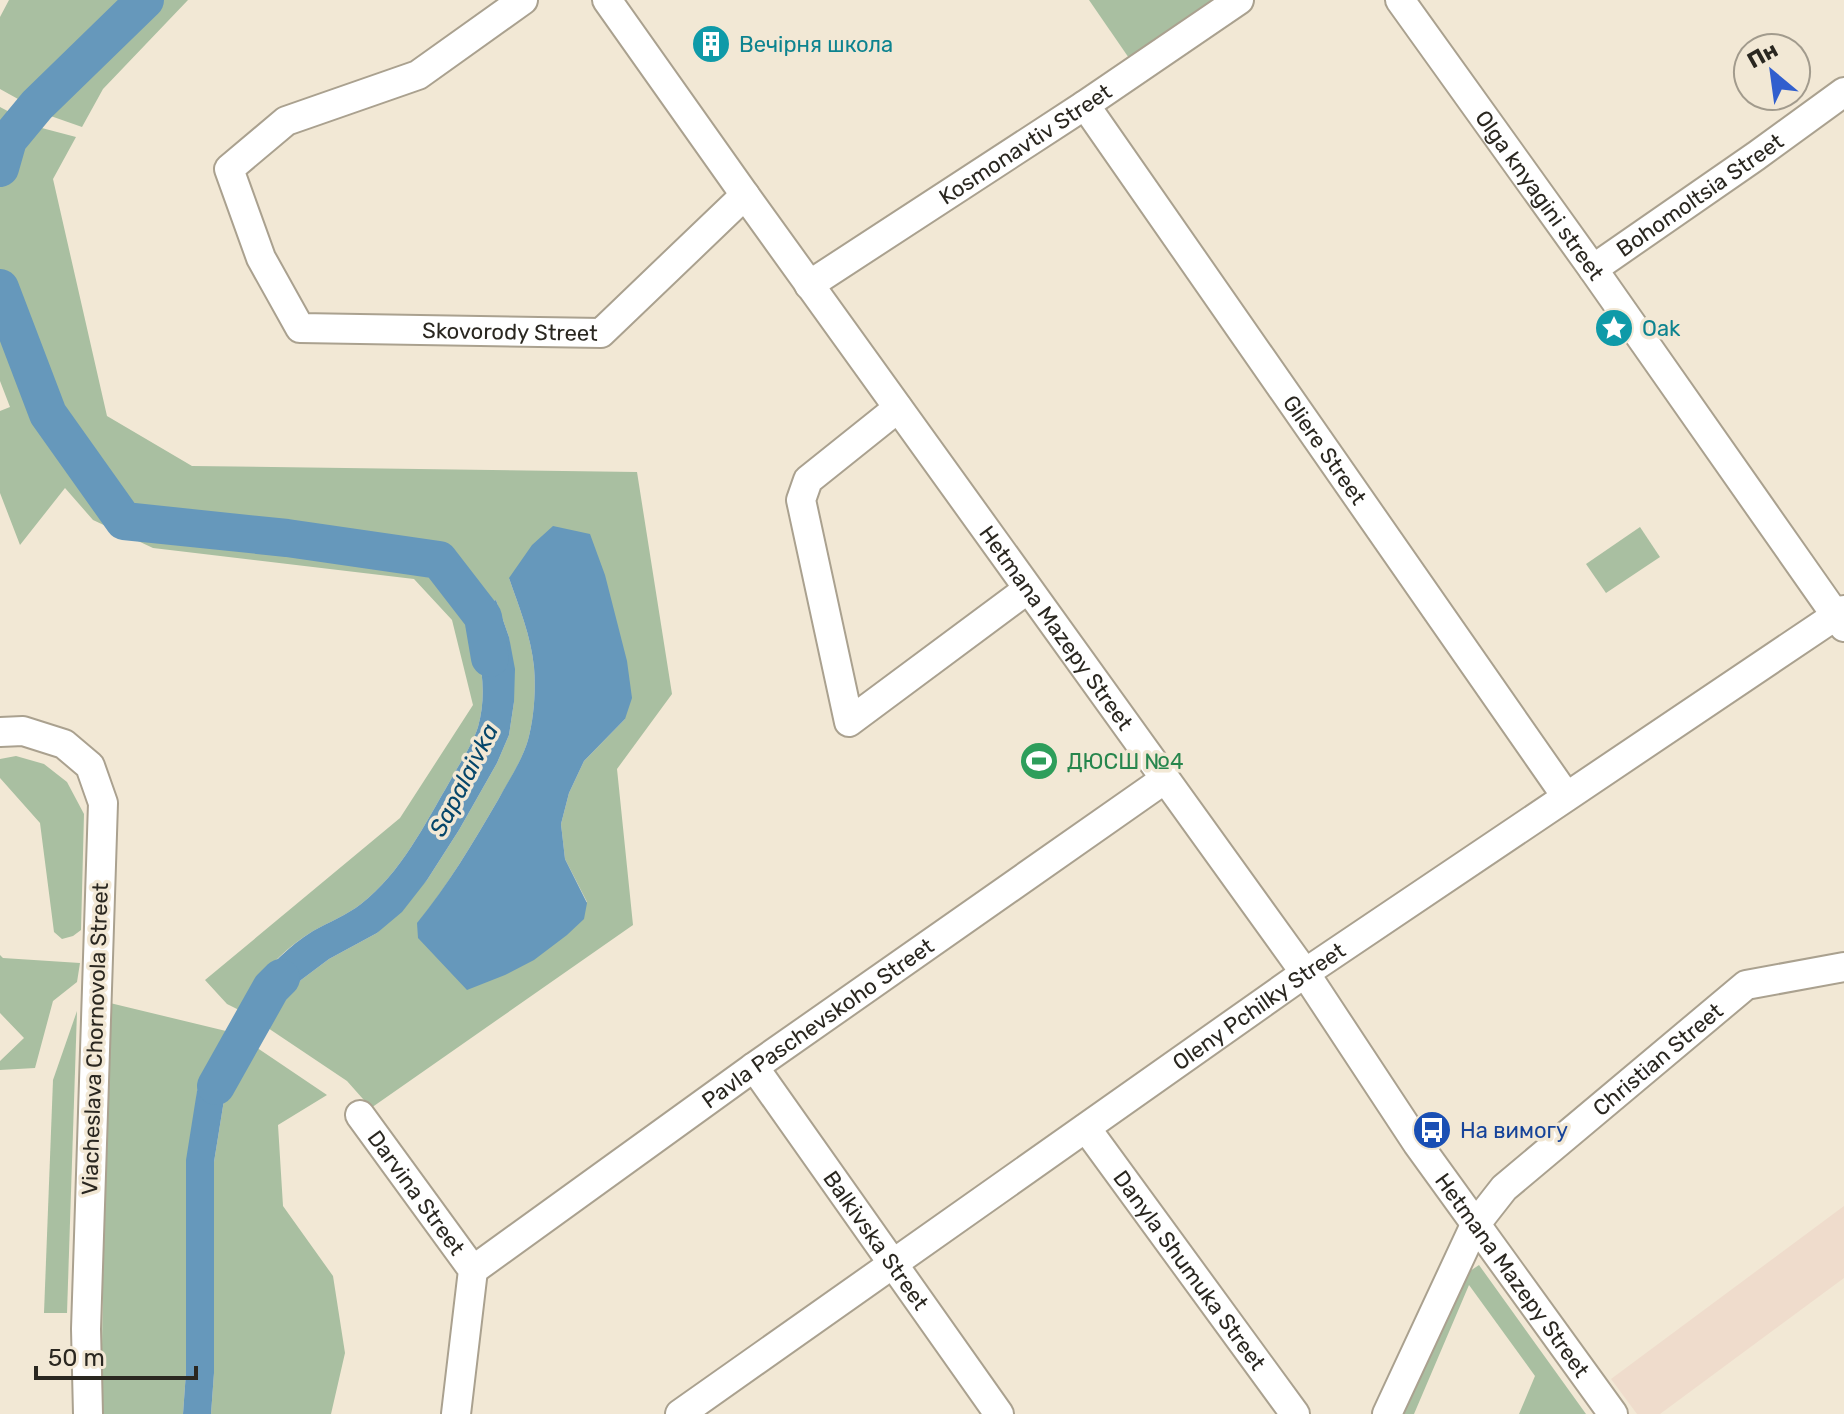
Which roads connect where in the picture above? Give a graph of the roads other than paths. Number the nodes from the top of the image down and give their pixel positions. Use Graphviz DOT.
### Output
graph roads {
  1 [pos="523,0"];
  2 [pos="607,0"];
  3 [pos="1239,0"];
  4 [pos="1400,0"];
  5 [pos="1844,92"];
  6 [pos="1085,105"];
  7 [pos="745,195"];
  8 [pos="1593,269"];
  9 [pos="809,285"];
  10 [pos="898,408"];
  11 [pos="1028,589"];
  12 [pos="1841,618"];
  13 [pos="0,732"];
  14 [pos="1165,779"];
  15 [pos="1566,796"];
  16 [pos="1844,967"];
  17 [pos="1305,973"];
  18 [pos="754,1067"];
  19 [pos="360,1115"];
  20 [pos="1086,1128"];
  21 [pos="1475,1225"];
  22 [pos="894,1264"];
  23 [pos="473,1270"];
  24 [pos="712,1405"];
  25 [pos="88,1414"];
  26 [pos="456,1414"];
  27 [pos="680,1414"];
  28 [pos="999,1414"];
  29 [pos="1295,1414"];
  30 [pos="1387,1414"];
  31 [pos="1613,1414"];
  1 -- 7 [label="street, Skovorody Street"];
  2 -- 7 [label="street, Hetmana Mazepy Street"];
  3 -- 6 [label="street, Kosmonavtiv Street"];
  4 -- 8 [label="street, Olga knyagini street"];
  5 -- 8 [label="street, Bohomoltsia Street"];
  6 -- 9 [label="street, Kosmonavtiv Street"];
  6 -- 15 [label="street, Gliere Street"];
  7 -- 9 [label="street, Hetmana Mazepy Street"];
  8 -- 12 [label="street, Olga knyagini street"];
  9 -- 10 [label="street, Hetmana Mazepy Street"];
  10 -- 11 [label="street, Hetmana Mazepy Street"];
  10 -- 11 [label="street"];
  11 -- 14 [label="street, Hetmana Mazepy Street"];
  12 -- 15 [label="street, Oleny Pchilky Street"];
  13 -- 25 [label="street, Viacheslava Chornovola Street"];
  14 -- 17 [label="street, Hetmana Mazepy Street"];
  14 -- 18 [label="street, Pavla Paschevskoho Street"];
  15 -- 17 [label="street, Oleny Pchilky Street"];
  16 -- 21 [label="street, Christian Street"];
  17 -- 20 [label="street, Oleny Pchilky Street"];
  17 -- 21 [label="street, Hetmana Mazepy Street"];
  18 -- 22 [label="street, Balkivska Street"];
  18 -- 23 [label="street, Pavla Paschevskoho Street"];
  19 -- 23 [label="street, Darvina Street"];
  20 -- 22 [label="street, Oleny Pchilky Street"];
  20 -- 29 [label="street, Danyla Shumuka Street"];
  21 -- 30 [label="street, Christian Street"];
  21 -- 31 [label="street, Hetmana Mazepy Street"];
  22 -- 24 [label="street, Oleny Pchilky Street"];
  22 -- 28 [label="street, Balkivska Street"];
  23 -- 26 [label="street, Darvina Street"];
  24 -- 27 [label="street, Oleny Pchilky Street"];
}
